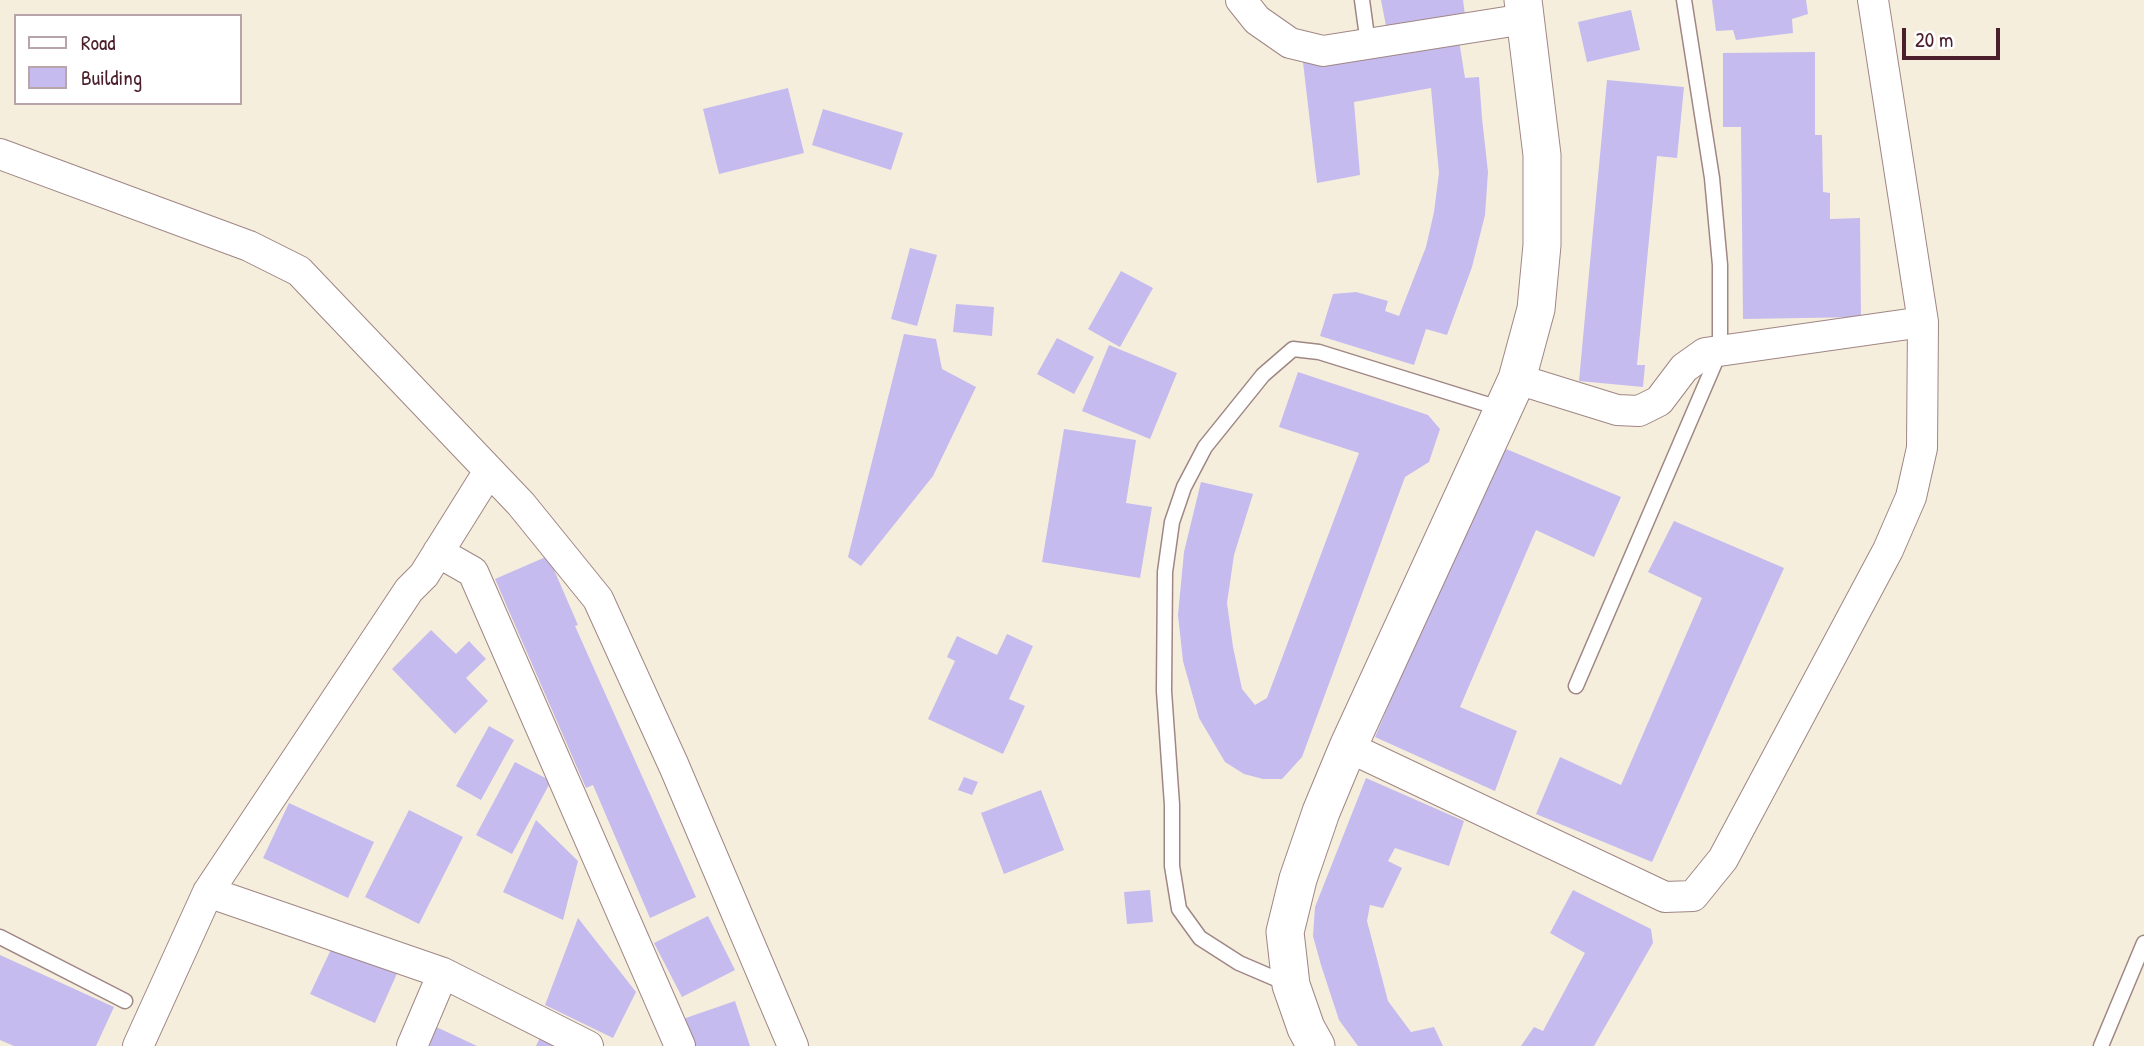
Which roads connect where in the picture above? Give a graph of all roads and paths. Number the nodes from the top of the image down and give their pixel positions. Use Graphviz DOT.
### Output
graph roads {
  1 [pos="1241,0"];
  2 [pos="1362,0"];
  3 [pos="1684,0"];
  4 [pos="1873,0"];
  5 [pos="1524,10"];
  6 [pos="1368,44"];
  7 [pos="0,154"];
  8 [pos="1923,322"];
  9 [pos="1720,351"];
  10 [pos="1510,394"];
  11 [pos="489,471"];
  12 [pos="438,552"];
  13 [pos="1576,686"];
  14 [pos="1348,747"];
  15 [pos="208,892"];
  16 [pos="0,937"];
  17 [pos="2144,943"];
  18 [pos="443,973"];
  19 [pos="1291,985"];
  20 [pos="125,1001"];
  21 [pos="676,1043"];
  22 [pos="138,1046"];
  23 [pos="412,1046"];
  24 [pos="588,1046"];
  25 [pos="793,1046"];
  26 [pos="1316,1046"];
  27 [pos="2101,1046"];
  1 -- 6 [label="street"];
  2 -- 6 [label="lane"];
  3 -- 9 [label="lane"];
  4 -- 8 [label="street"];
  5 -- 6 [label="street"];
  5 -- 10 [label="street"];
  7 -- 11 [label="street"];
  8 -- 9 [label="street"];
  8 -- 14 [label="street"];
  9 -- 10 [label="street"];
  9 -- 13 [label="lane"];
  10 -- 14 [label="street"];
  10 -- 19 [label="lane"];
  11 -- 12 [label="street"];
  11 -- 25 [label="street"];
  12 -- 15 [label="street"];
  12 -- 21 [label="street"];
  14 -- 19 [label="street"];
  15 -- 18 [label="street"];
  15 -- 22 [label="street"];
  16 -- 20 [label="lane"];
  17 -- 27 [label="lane"];
  18 -- 23 [label="street"];
  18 -- 24 [label="street"];
  19 -- 26 [label="street"];
}
